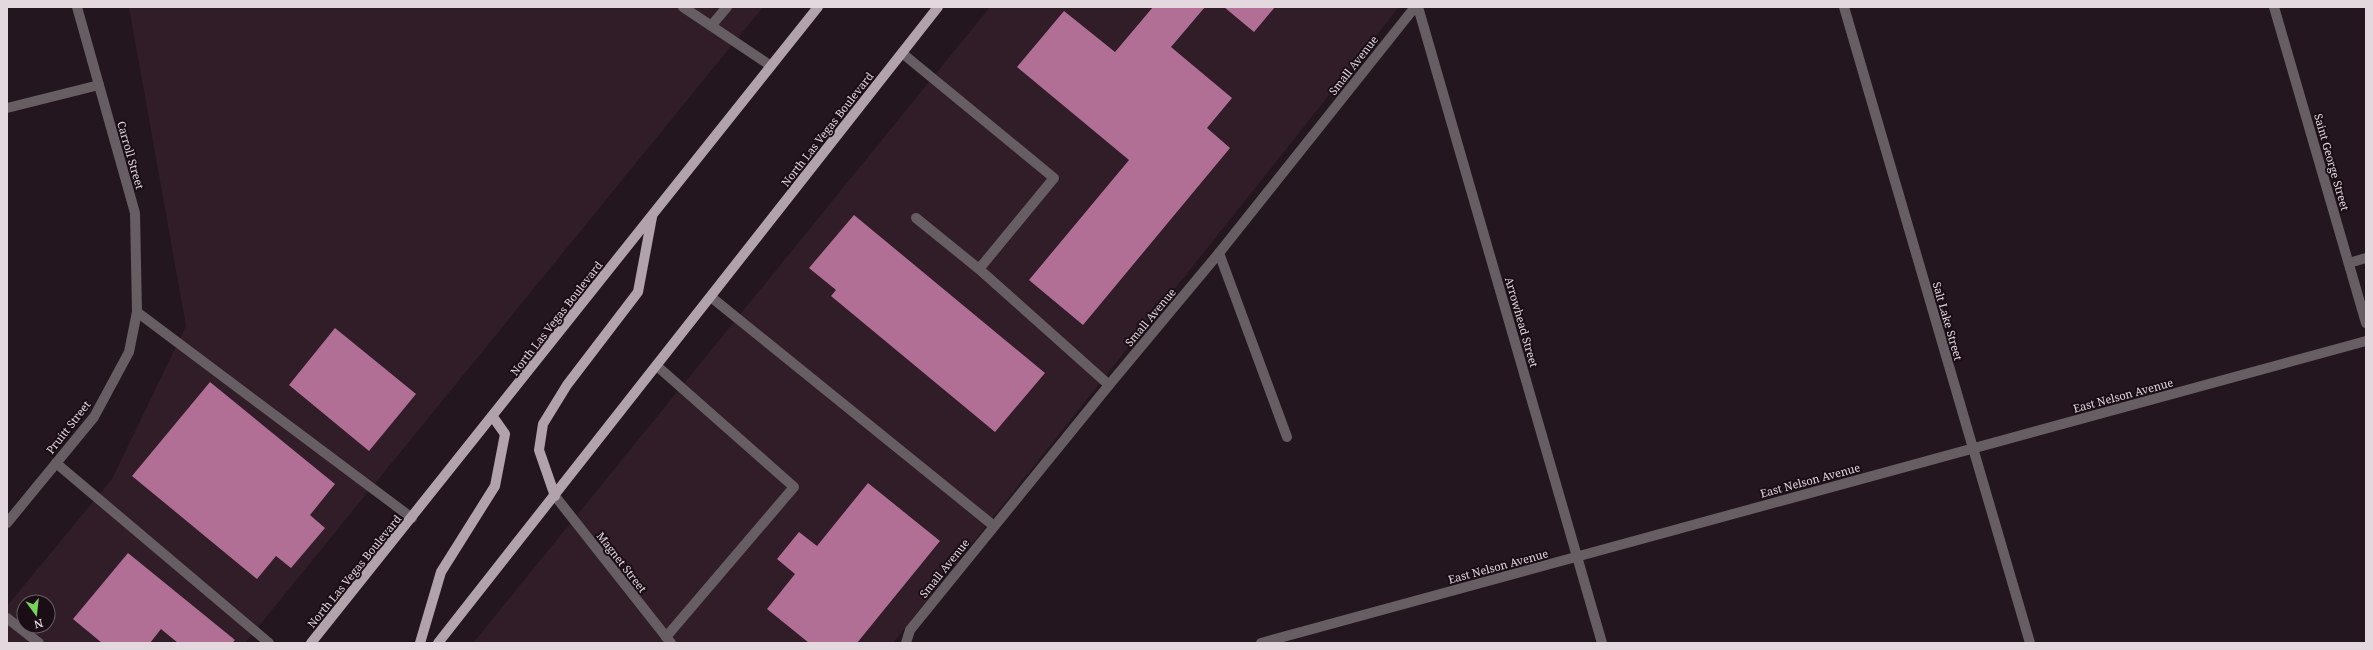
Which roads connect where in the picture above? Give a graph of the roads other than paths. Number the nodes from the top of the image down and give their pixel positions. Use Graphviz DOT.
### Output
graph roads {
  1 [pos="77,7"];
  2 [pos="683,7"];
  3 [pos="727,7"];
  4 [pos="818,7"];
  5 [pos="938,7"];
  6 [pos="1414,7"];
  7 [pos="1418,7"];
  8 [pos="1844,7"];
  9 [pos="2274,7"];
  10 [pos="711,26"];
  11 [pos="902,53"];
  12 [pos="771,66"];
  13 [pos="99,85"];
  14 [pos="7,108"];
  15 [pos="652,216"];
  16 [pos="916,218"];
  17 [pos="1219,253"];
  18 [pos="2366,258"];
  19 [pos="2349,263"];
  20 [pos="978,269"];
  21 [pos="711,297"];
  22 [pos="137,312"];
  23 [pos="2366,323"];
  24 [pos="2366,341"];
  25 [pos="657,366"];
  26 [pos="1109,385"];
  27 [pos="493,417"];
  28 [pos="1287,437"];
  29 [pos="1973,448"];
  30 [pos="56,463"];
  31 [pos="555,496"];
  32 [pos="412,518"];
  33 [pos="7,523"];
  34 [pos="994,526"];
  35 [pos="1577,557"];
  36 [pos="7,618"];
  37 [pos="668,640"];
  38 [pos="39,643"];
  39 [pos="269,643"];
  40 [pos="311,643"];
  41 [pos="420,643"];
  42 [pos="438,643"];
  43 [pos="906,643"];
  44 [pos="1261,643"];
  45 [pos="1602,643"];
  46 [pos="2030,643"];
  1 -- 13 [label="street, Carroll Street"];
  2 -- 10 [label="street"];
  3 -- 10 [label="street"];
  4 -- 12 [label="main road, North Las Vegas Boulevard"];
  5 -- 11 [label="main road, North Las Vegas Boulevard"];
  6 -- 17 [label="street, Small Avenue"];
  7 -- 35 [label="street, Arrowhead Street"];
  8 -- 29 [label="street, Salt Lake Street"];
  9 -- 19 [label="street, Saint George Street"];
  10 -- 12 [label="street"];
  11 -- 20 [label="street"];
  11 -- 21 [label="main road, North Las Vegas Boulevard"];
  12 -- 15 [label="main road, North Las Vegas Boulevard"];
  13 -- 14 [label="street"];
  13 -- 22 [label="street, Carroll Street"];
  15 -- 27 [label="main road, North Las Vegas Boulevard"];
  15 -- 31 [label="main road"];
  16 -- 20 [label="street"];
  17 -- 26 [label="street, Small Avenue"];
  17 -- 28 [label="street"];
  18 -- 19 [label="street"];
  19 -- 23 [label="street, Saint George Street"];
  20 -- 26 [label="street"];
  21 -- 25 [label="main road, North Las Vegas Boulevard"];
  21 -- 34 [label="street"];
  22 -- 30 [label="street, Pruitt Street"];
  22 -- 32 [label="street"];
  24 -- 29 [label="street, East Nelson Avenue"];
  25 -- 31 [label="main road, North Las Vegas Boulevard"];
  25 -- 37 [label="street"];
  26 -- 34 [label="street, Small Avenue"];
  27 -- 32 [label="main road, North Las Vegas Boulevard"];
  27 -- 41 [label="main road"];
  29 -- 35 [label="street, East Nelson Avenue"];
  29 -- 46 [label="street, Salt Lake Street"];
  30 -- 33 [label="street, Pruitt Street"];
  30 -- 39 [label="street"];
  31 -- 37 [label="street, Magnet Street"];
  31 -- 42 [label="main road, North Las Vegas Boulevard"];
  32 -- 40 [label="main road, North Las Vegas Boulevard"];
  34 -- 43 [label="street, Small Avenue"];
  35 -- 44 [label="street, East Nelson Avenue"];
  35 -- 45 [label="street, Arrowhead Street"];
  36 -- 38 [label="street"];
}
